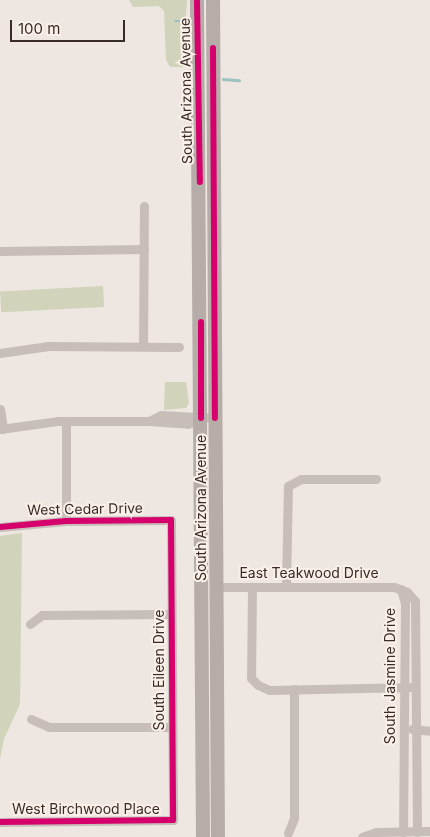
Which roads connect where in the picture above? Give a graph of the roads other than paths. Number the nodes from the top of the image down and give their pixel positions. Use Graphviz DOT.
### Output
graph roads {
  1 [pos="197,0"];
  2 [pos="213,0"];
  3 [pos="207,182"];
  4 [pos="144,206"];
  5 [pos="144,248"];
  6 [pos="0,251"];
  7 [pos="143,346"];
  8 [pos="179,347"];
  9 [pos="0,353"];
  10 [pos="0,409"];
  11 [pos="201,418"];
  12 [pos="216,418"];
  13 [pos="66,421"];
  14 [pos="1,429"];
  15 [pos="376,479"];
  16 [pos="171,520"];
  17 [pos="66,521"];
  18 [pos="0,527"];
  19 [pos="217,587"];
  20 [pos="252,587"];
  21 [pos="286,587"];
  22 [pos="401,589"];
  23 [pos="170,614"];
  24 [pos="30,624"];
  25 [pos="405,687"];
  26 [pos="415,687"];
  27 [pos="294,689"];
  28 [pos="30,719"];
  29 [pos="171,727"];
  30 [pos="417,728"];
  31 [pos="404,730"];
  32 [pos="430,731"];
  33 [pos="173,820"];
  34 [pos="0,822"];
  35 [pos="403,832"];
  36 [pos="417,832"];
  37 [pos="430,832"];
  38 [pos="288,833"];
  39 [pos="203,837"];
  40 [pos="218,837"];
  41 [pos="362,837"];
  1 -- 3 [label="main road, South Arizona Avenue"];
  2 -- 3 [label="main road, South Arizona Avenue"];
  3 -- 11 [label="main road, South Arizona Avenue"];
  3 -- 12 [label="main road, South Arizona Avenue"];
  4 -- 5 [label="street"];
  5 -- 6 [label="street"];
  5 -- 7 [label="street"];
  7 -- 8 [label="street"];
  7 -- 9 [label="street"];
  10 -- 14 [label="street"];
  11 -- 12 [label="street"];
  11 -- 13 [label="street"];
  11 -- 39 [label="main road, South Arizona Avenue"];
  12 -- 19 [label="main road, South Arizona Avenue"];
  13 -- 14 [label="street"];
  13 -- 17 [label="street"];
  15 -- 21 [label="street"];
  16 -- 17 [label="street, West Cedar Drive"];
  16 -- 23 [label="street, South Eileen Drive"];
  17 -- 18 [label="street, West Cedar Drive"];
  19 -- 20 [label="street, East Teakwood Drive"];
  19 -- 40 [label="main road, South Arizona Avenue"];
  20 -- 21 [label="street, East Teakwood Drive"];
  20 -- 27 [label="street"];
  21 -- 22 [label="street, East Teakwood Drive"];
  22 -- 25 [label="street, South Jasmine Drive"];
  22 -- 26 [label="street, South Jasmine Drive"];
  23 -- 24 [label="street"];
  23 -- 29 [label="street, South Eileen Drive"];
  25 -- 26 [label="street"];
  25 -- 27 [label="street"];
  25 -- 31 [label="street, South Jasmine Drive"];
  26 -- 30 [label="street, South Jasmine Drive"];
  27 -- 38 [label="street"];
  28 -- 29 [label="street"];
  29 -- 33 [label="street, South Eileen Drive"];
  30 -- 31 [label="street"];
  30 -- 32 [label="street"];
  30 -- 36 [label="street, South Jasmine Drive"];
  31 -- 35 [label="street, South Jasmine Drive"];
  33 -- 34 [label="street, West Birchwood Place"];
  35 -- 36 [label="street"];
  35 -- 41 [label="street"];
  36 -- 37 [label="street"];
}
